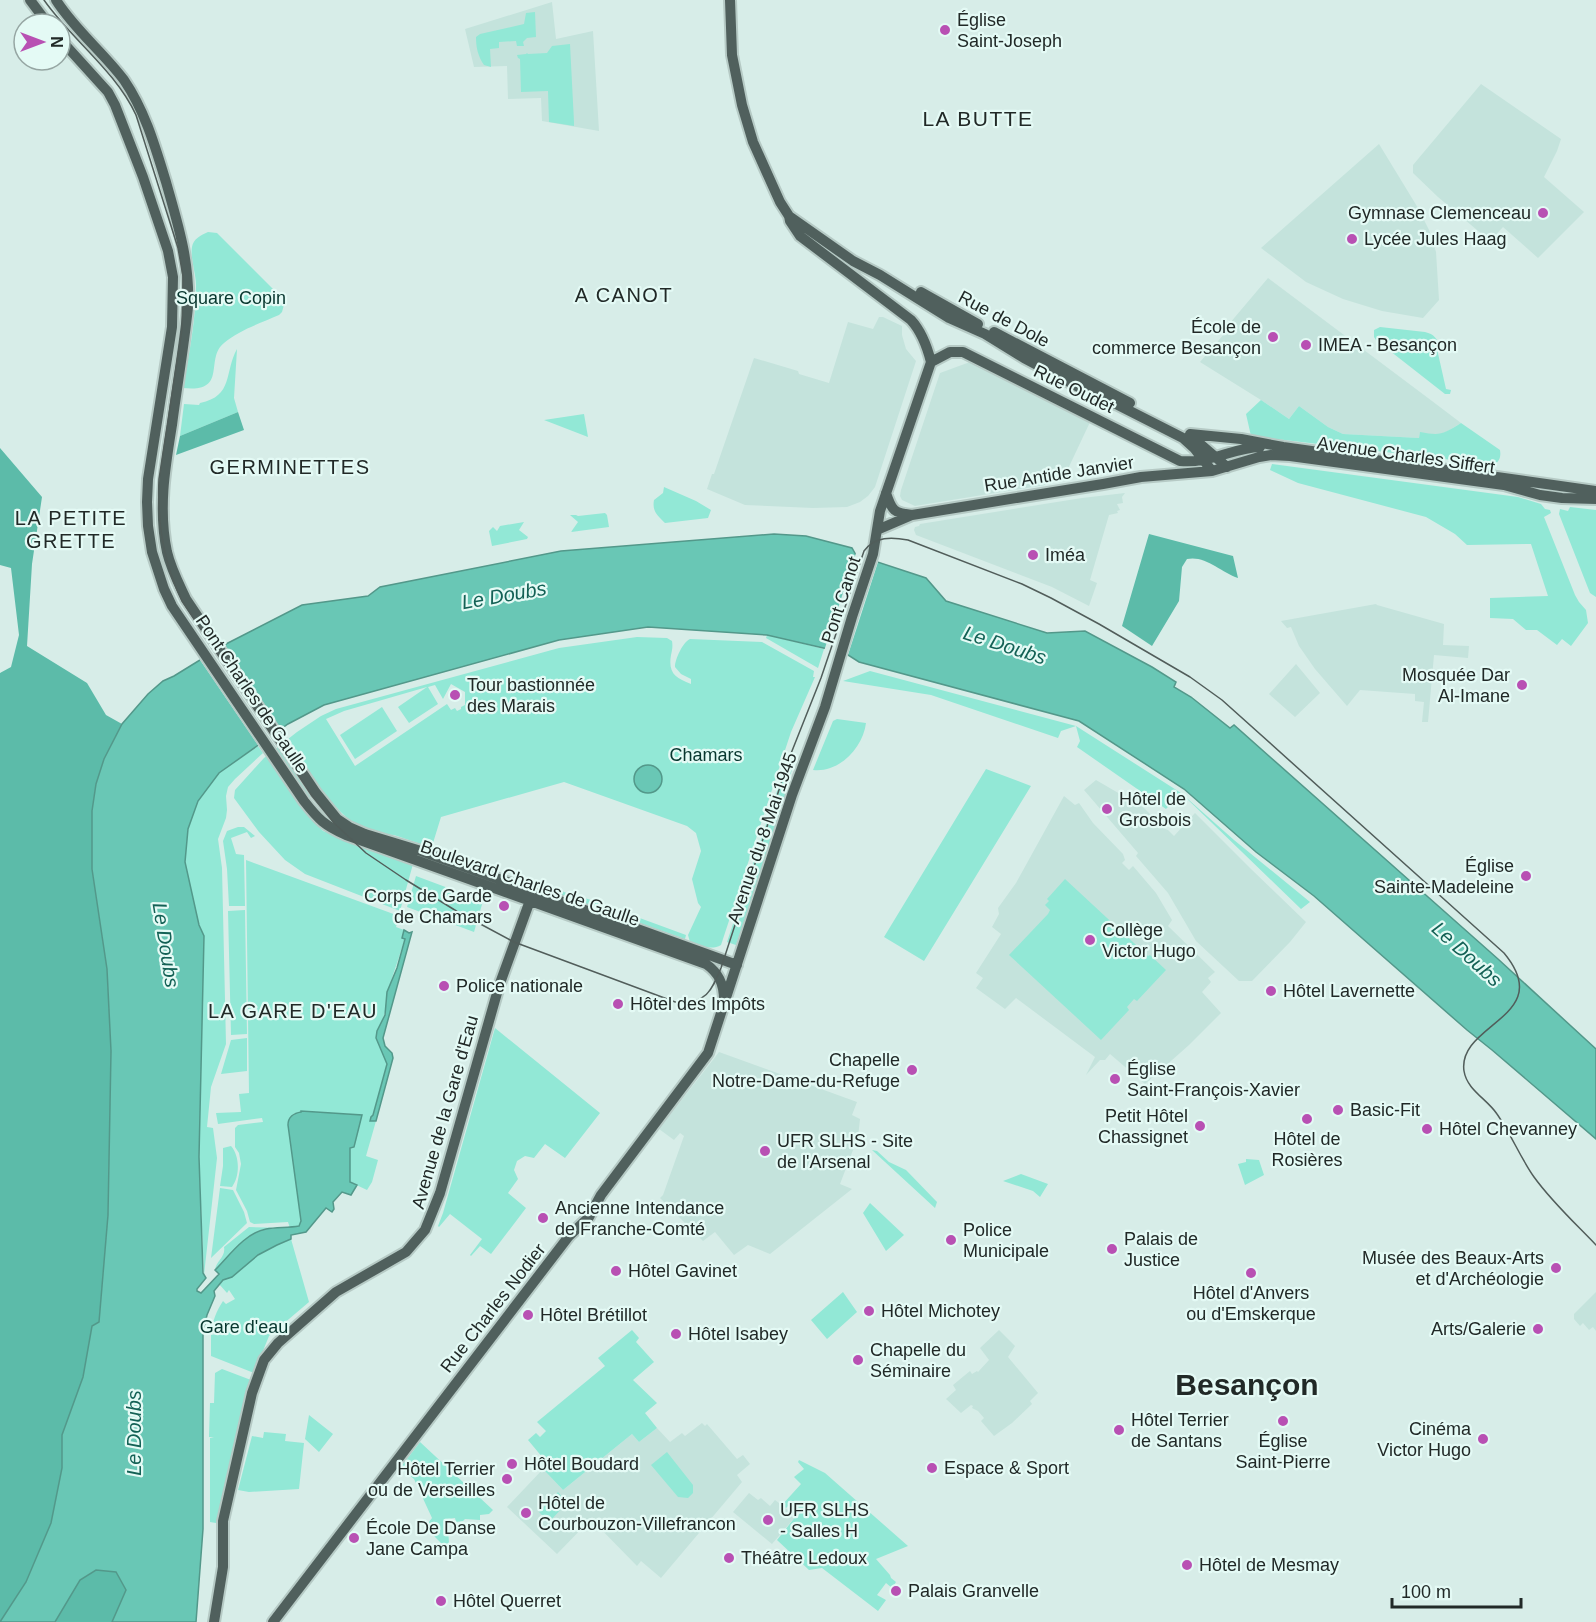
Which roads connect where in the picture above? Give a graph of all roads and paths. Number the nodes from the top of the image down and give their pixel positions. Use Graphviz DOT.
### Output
graph roads {
  1 [pos="56,0"];
  2 [pos="730,0"];
  3 [pos="72,52"];
  4 [pos="775,189"];
  5 [pos="789,216"];
  6 [pos="931,362"];
  7 [pos="1190,434"];
  8 [pos="1283,447"];
  9 [pos="1216,457"];
  10 [pos="1204,461"];
  11 [pos="1227,467"];
  12 [pos="1212,471"];
  13 [pos="1596,491"];
  14 [pos="886,493"];
  15 [pos="1596,499"];
  16 [pos="912,515"];
  17 [pos="877,530"];
  18 [pos="832,680"];
  19 [pos="316,793"];
  20 [pos="304,801"];
  21 [pos="531,896"];
  22 [pos="737,965"];
  23 [pos="723,1008"];
  24 [pos="214,1622"];
  25 [pos="273,1622"];
  1 -- 19 [label="main road, Pont Charles de Gaulle"];
  2 -- 4 [label="main road, Rue de Dole"];
  3 -- 20 [label="main road, Pont Charles de Gaulle"];
  4 -- 5 [label="main road, Rue de Dole"];
  4 -- 7 [label="main road, Rue de Dole"];
  5 -- 6 [label="main road"];
  5 -- 10 [label="main road, Rue de Dole"];
  6 -- 10 [label="main road, Rue Oudet"];
  6 -- 14 [label="main road, Pont Canot"];
  7 -- 8 [label="main road, Avenue Charles Siffert"];
  7 -- 9 [label="main road, Rue de Dole"];
  8 -- 9 [label="main road, Avenue Charles Siffert"];
  8 -- 13 [label="main road, Avenue Charles Siffert"];
  9 -- 10 [label="main road, Avenue Charles Siffert"];
  9 -- 11 [label="main road, Rue de Dole"];
  10 -- 12 [label="main road, Rue de Dole"];
  11 -- 12 [label="main road, Avenue Charles Siffert"];
  11 -- 15 [label="main road, Avenue Charles Siffert"];
  12 -- 16 [label="main road, Rue Antide Janvier"];
  14 -- 16 [label="main road"];
  14 -- 17 [label="main road, Pont Canot"];
  16 -- 17 [label="main road, Rue Antide Janvier"];
  17 -- 18 [label="main road, Pont Canot"];
  18 -- 22 [label="main road, Avenue du 8 Mai 1945"];
  19 -- 21 [label="main road, Boulevard Charles de Gaulle"];
  20 -- 21 [label="main road, Boulevard Charles de Gaulle"];
  21 -- 22 [label="main road, Boulevard Charles de Gaulle"];
  21 -- 23 [label="main road, Boulevard Charles de Gaulle"];
  21 -- 24 [label="main road, Avenue de la Gare d'Eau"];
  22 -- 23 [label="main road, Avenue du 8 Mai 1945"];
  23 -- 25 [label="main road, Rue Charles Nodier"];
}
